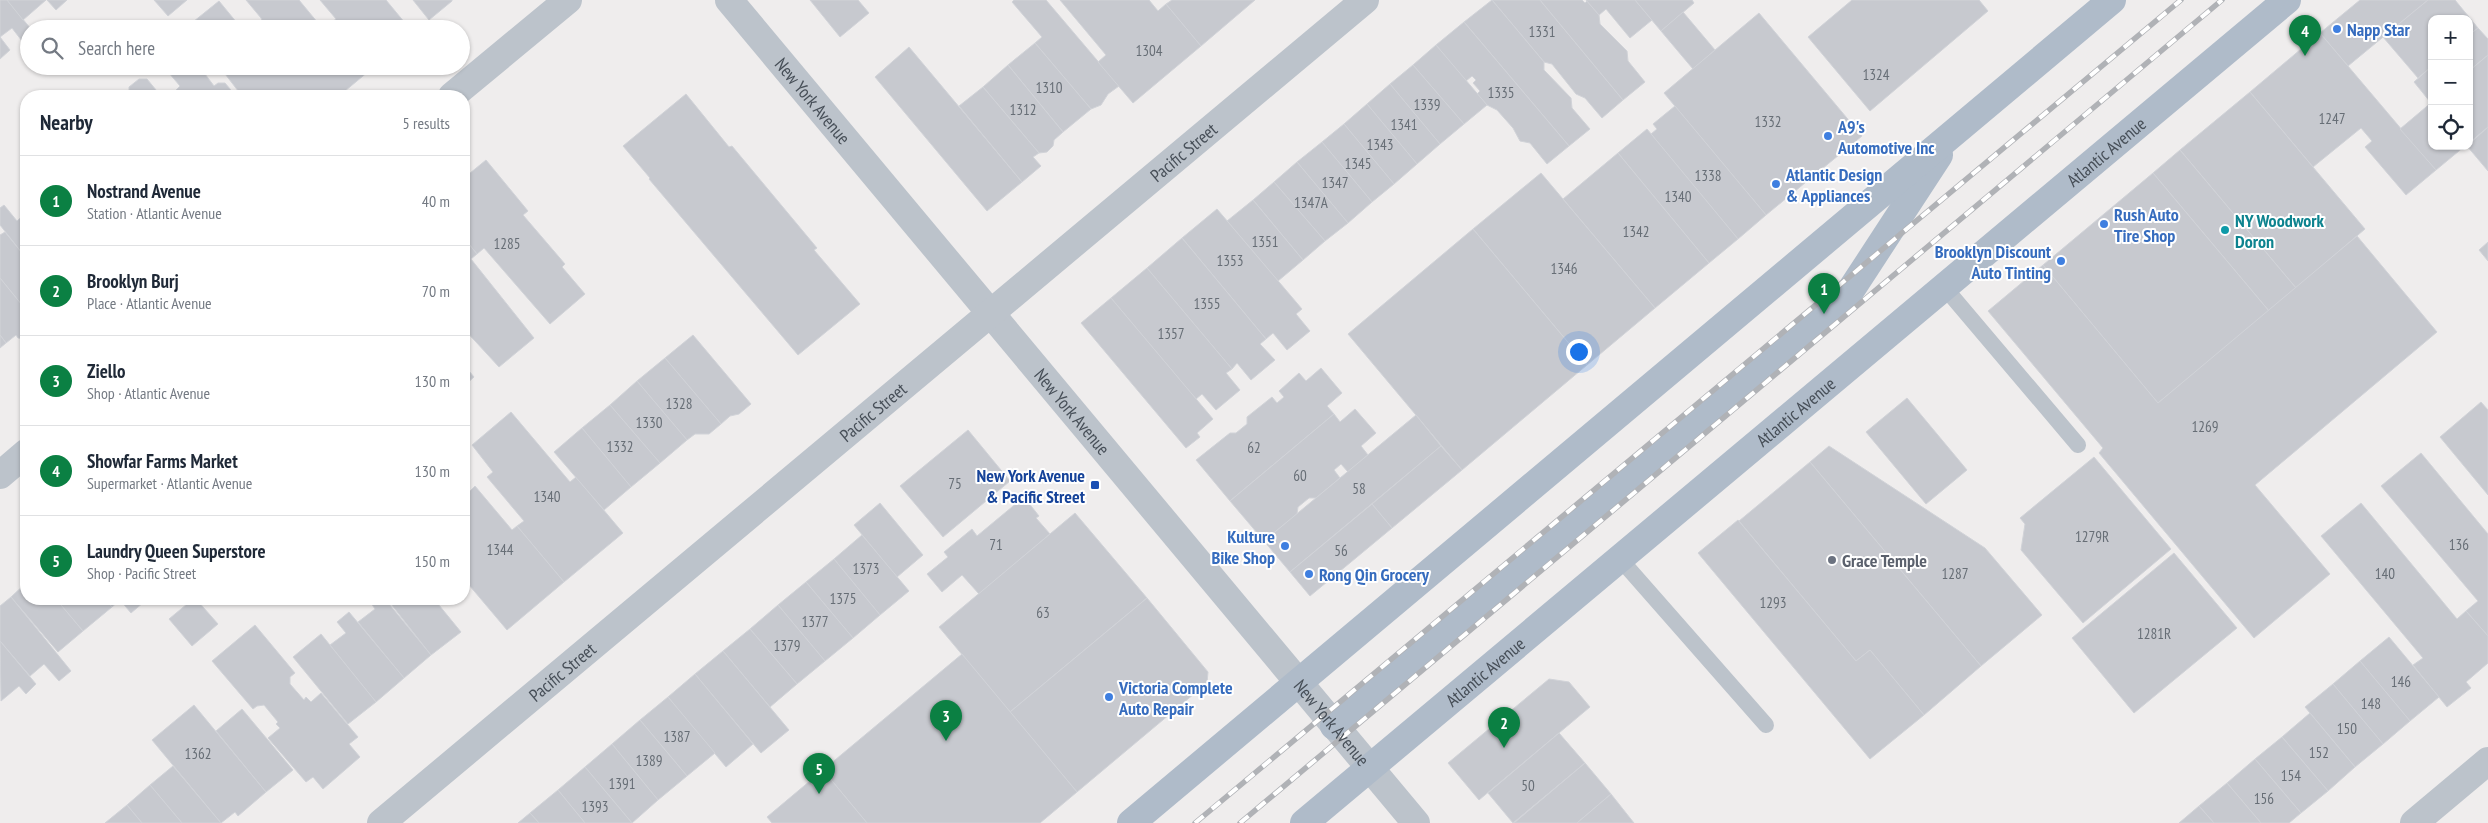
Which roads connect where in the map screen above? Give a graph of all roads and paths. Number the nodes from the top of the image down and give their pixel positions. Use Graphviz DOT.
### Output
graph roads {
  1 [pos="568,0"];
  2 [pos="729,0"];
  3 [pos="1365,0"];
  4 [pos="2112,0"];
  5 [pos="2287,0"];
  6 [pos="459,90"];
  7 [pos="1955,131"];
  8 [pos="1945,288"];
  9 [pos="990,314"];
  10 [pos="2078,445"];
  11 [pos="20,458"];
  12 [pos="0,475"];
  13 [pos="1621,560"];
  14 [pos="1299,683"];
  15 [pos="1766,725"];
  16 [pos="1334,726"];
  17 [pos="2488,762"];
  18 [pos="1370,769"];
  19 [pos="381,823"];
  20 [pos="1131,823"];
  21 [pos="1304,823"];
  22 [pos="1416,823"];
  23 [pos="2414,823"];
  1 -- 6 [label="street"];
  2 -- 9 [label="street, New York Avenue"];
  3 -- 9 [label="street, Pacific Street"];
  4 -- 7 [label="main road"];
  5 -- 8 [label="main road, Atlantic Avenue"];
  7 -- 14 [label="main road"];
  7 -- 16 [label="main road"];
  8 -- 10 [label="lane"];
  8 -- 13 [label="main road, Atlantic Avenue"];
  9 -- 14 [label="street, New York Avenue"];
  9 -- 19 [label="street, Pacific Street"];
  11 -- 12 [label="street"];
  13 -- 15 [label="lane"];
  13 -- 18 [label="main road, Atlantic Avenue"];
  14 -- 16 [label="street, New York Avenue"];
  14 -- 20 [label="main road"];
  16 -- 18 [label="street, New York Avenue"];
  17 -- 23 [label="street"];
  18 -- 21 [label="main road, Atlantic Avenue"];
  18 -- 22 [label="street, New York Avenue"];
}
